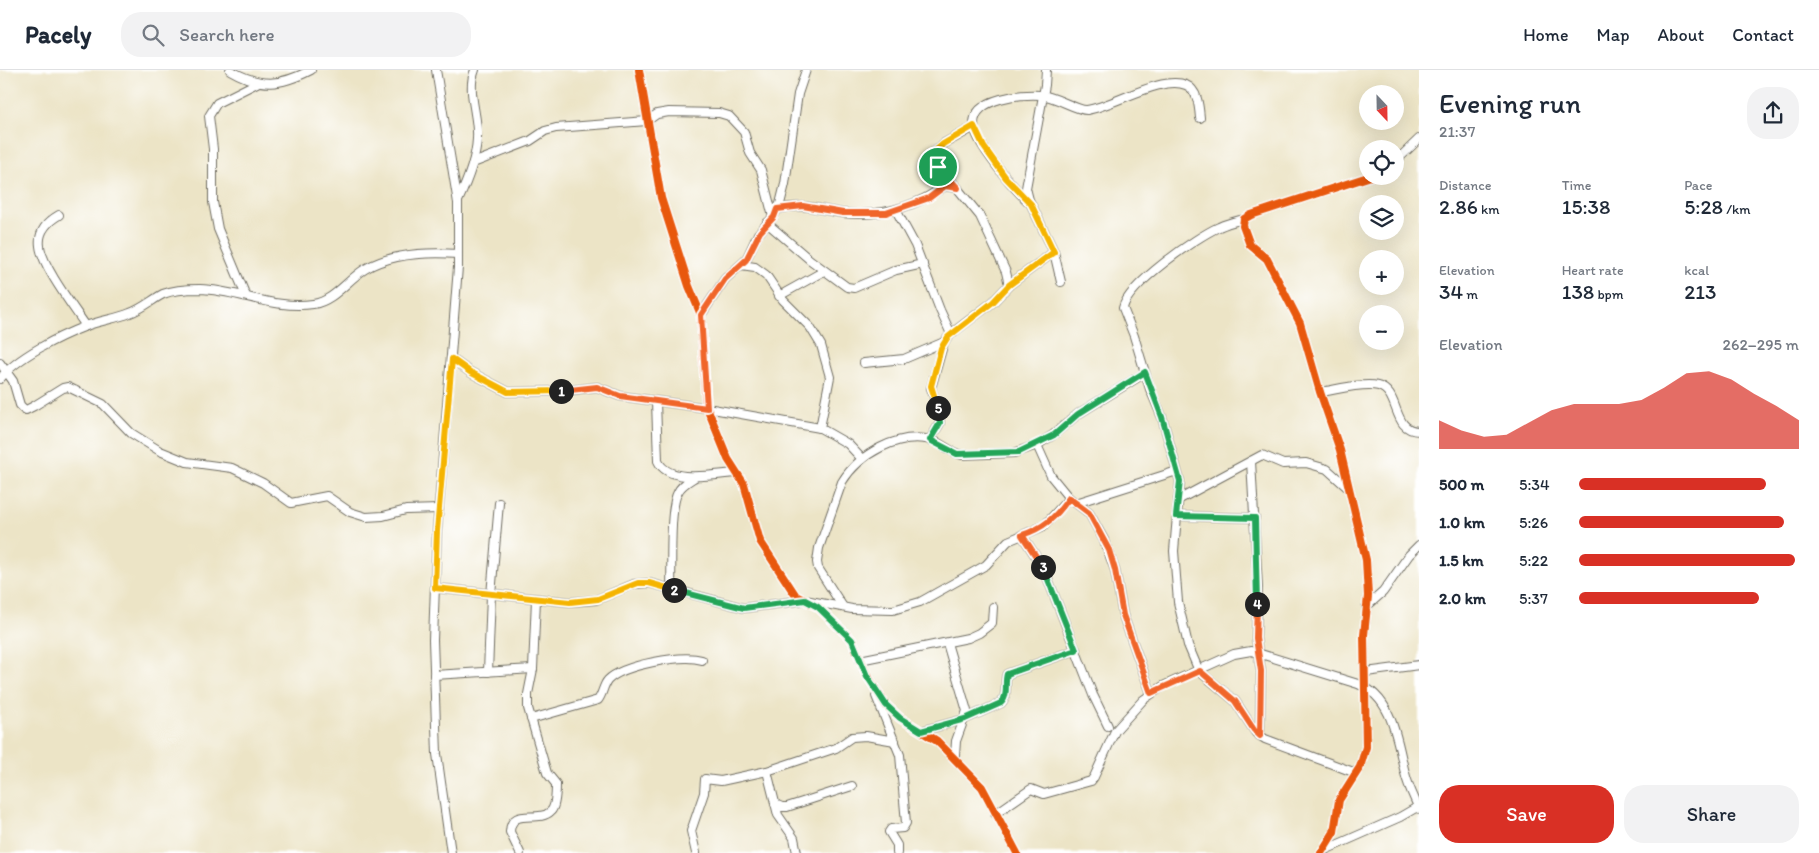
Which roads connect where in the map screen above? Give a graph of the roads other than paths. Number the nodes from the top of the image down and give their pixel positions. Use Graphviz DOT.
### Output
graph roads {
  1 [pos="230,70"];
  2 [pos="311,70"];
  3 [pos="428,70"];
  4 [pos="475,70"];
  5 [pos="639,70"];
  6 [pos="806,70"];
  7 [pos="1046,70"];
  8 [pos="436,72"];
  9 [pos="257,83"];
  10 [pos="1043,95"];
  11 [pos="1200,118"];
  12 [pos="647,122"];
  13 [pos="974,126"];
  14 [pos="1419,139"];
  15 [pos="1404,153"];
  16 [pos="473,163"];
  17 [pos="1359,180"];
  18 [pos="958,188"];
  19 [pos="458,203"];
  20 [pos="1031,204"];
  21 [pos="777,209"];
  22 [pos="896,210"];
  23 [pos="58,215"];
  24 [pos="1244,219"];
  25 [pos="770,220"];
  26 [pos="1054,252"];
  27 [pos="458,254"];
  28 [pos="922,264"];
  29 [pos="742,265"];
  30 [pos="824,271"];
  31 [pos="1061,282"];
  32 [pos="1009,285"];
  33 [pos="246,296"];
  34 [pos="779,296"];
  35 [pos="701,315"];
  36 [pos="86,326"];
  37 [pos="951,334"];
  38 [pos="944,342"];
  39 [pos="452,359"];
  40 [pos="0,363"];
  41 [pos="864,363"];
  42 [pos="6,371"];
  43 [pos="1145,372"];
  44 [pos="0,379"];
  45 [pos="1320,392"];
  46 [pos="656,401"];
  47 [pos="707,408"];
  48 [pos="820,428"];
  49 [pos="1419,431"];
  50 [pos="930,440"];
  51 [pos="1037,445"];
  52 [pos="862,459"];
  53 [pos="1251,461"];
  54 [pos="1177,471"];
  55 [pos="737,473"];
  56 [pos="695,476"];
  57 [pos="1350,490"];
  58 [pos="1178,500"];
  59 [pos="1073,501"];
  60 [pos="499,503"];
  61 [pos="439,510"];
  62 [pos="1176,516"];
  63 [pos="1255,518"];
  64 [pos="1022,535"];
  65 [pos="1419,545"];
  66 [pos="435,588"];
  67 [pos="671,589"];
  68 [pos="491,595"];
  69 [pos="536,599"];
  70 [pos="805,600"];
  71 [pos="993,606"];
  72 [pos="1366,606"];
  73 [pos="843,608"];
  74 [pos="946,643"];
  75 [pos="1076,650"];
  76 [pos="1257,652"];
  77 [pos="702,660"];
  78 [pos="860,660"];
  79 [pos="1419,665"];
  80 [pos="533,669"];
  81 [pos="1200,671"];
  82 [pos="488,672"];
  83 [pos="1366,672"];
  84 [pos="434,675"];
  85 [pos="873,686"];
  86 [pos="1366,687"];
  87 [pos="1151,693"];
  88 [pos="531,719"];
  89 [pos="965,719"];
  90 [pos="1108,726"];
  91 [pos="921,731"];
  92 [pos="1260,736"];
  93 [pos="895,741"];
  94 [pos="955,756"];
  95 [pos="767,771"];
  96 [pos="1356,773"];
  97 [pos="852,786"];
  98 [pos="775,804"];
  99 [pos="1419,807"];
  100 [pos="995,814"];
  101 [pos="1322,852"];
  102 [pos="451,853"];
  103 [pos="520,853"];
  104 [pos="696,853"];
  105 [pos="797,853"];
  106 [pos="897,853"];
  107 [pos="1017,853"];
  1 -- 9 [label="street"];
  2 -- 9 [label="street"];
  3 -- 8 [label="street"];
  4 -- 16 [label="street"];
  5 -- 12 [label="street"];
  6 -- 21 [label="street"];
  7 -- 10 [label="street"];
  8 -- 19 [label="street"];
  9 -- 33 [label="street"];
  10 -- 11 [label="street"];
  10 -- 13 [label="street"];
  10 -- 20 [label="street"];
  12 -- 16 [label="street"];
  12 -- 25 [label="street"];
  12 -- 35 [label="street"];
  13 -- 18 [label="street"];
  13 -- 20 [label="street"];
  14 -- 15 [label="street"];
  16 -- 19 [label="street"];
  17 -- 24 [label="street"];
  18 -- 22 [label="street"];
  18 -- 32 [label="street"];
  19 -- 27 [label="street"];
  20 -- 26 [label="street"];
  21 -- 22 [label="street"];
  21 -- 25 [label="street"];
  22 -- 28 [label="street"];
  23 -- 36 [label="street"];
  24 -- 43 [label="street"];
  24 -- 45 [label="street"];
  25 -- 29 [label="street"];
  25 -- 30 [label="street"];
  26 -- 31 [label="street"];
  26 -- 32 [label="street"];
  27 -- 33 [label="street"];
  27 -- 39 [label="street"];
  28 -- 30 [label="street"];
  28 -- 37 [label="street"];
  29 -- 34 [label="street"];
  29 -- 35 [label="street"];
  30 -- 34 [label="street"];
  32 -- 37 [label="street"];
  33 -- 36 [label="street"];
  34 -- 48 [label="street"];
  35 -- 47 [label="street"];
  36 -- 42 [label="street"];
  37 -- 38 [label="street"];
  38 -- 41 [label="street"];
  38 -- 50 [label="street"];
  39 -- 46 [label="street"];
  39 -- 61 [label="street"];
  40 -- 42 [label="street"];
  42 -- 44 [label="street"];
  42 -- 61 [label="street"];
  43 -- 51 [label="street"];
  43 -- 54 [label="street"];
  45 -- 49 [label="street"];
  45 -- 57 [label="street"];
  46 -- 47 [label="street"];
  46 -- 56 [label="street"];
  47 -- 48 [label="street"];
  47 -- 55 [label="street"];
  48 -- 52 [label="street"];
  50 -- 51 [label="street"];
  50 -- 52 [label="street"];
  51 -- 59 [label="street"];
  52 -- 73 [label="street"];
  53 -- 57 [label="street"];
  53 -- 58 [label="street"];
  53 -- 63 [label="street"];
  54 -- 58 [label="street"];
  54 -- 59 [label="street"];
  55 -- 56 [label="street"];
  55 -- 70 [label="street"];
  56 -- 67 [label="street"];
  57 -- 72 [label="street"];
  58 -- 62 [label="street"];
  59 -- 64 [label="street"];
  59 -- 87 [label="street"];
  60 -- 68 [label="street"];
  61 -- 66 [label="street"];
  62 -- 63 [label="street"];
  62 -- 81 [label="street"];
  63 -- 76 [label="street"];
  64 -- 73 [label="street"];
  64 -- 75 [label="street"];
  65 -- 72 [label="street"];
  66 -- 68 [label="street"];
  66 -- 84 [label="street"];
  67 -- 69 [label="street"];
  67 -- 70 [label="street"];
  68 -- 69 [label="street"];
  68 -- 82 [label="street"];
  69 -- 80 [label="street"];
  70 -- 73 [label="street"];
  70 -- 78 [label="street"];
  71 -- 74 [label="street"];
  72 -- 83 [label="street"];
  74 -- 78 [label="street"];
  74 -- 89 [label="street"];
  75 -- 89 [label="street"];
  75 -- 90 [label="street"];
  76 -- 81 [label="street"];
  76 -- 86 [label="street"];
  76 -- 92 [label="street"];
  77 -- 88 [label="street"];
  78 -- 85 [label="street"];
  79 -- 83 [label="street"];
  80 -- 82 [label="street"];
  80 -- 88 [label="street"];
  81 -- 87 [label="street"];
  81 -- 92 [label="street"];
  82 -- 84 [label="street"];
  83 -- 86 [label="street"];
  84 -- 102 [label="street"];
  85 -- 91 [label="street"];
  85 -- 93 [label="street"];
  86 -- 96 [label="street"];
  86 -- 99 [label="street"];
  87 -- 100 [label="street"];
  88 -- 103 [label="street"];
  89 -- 91 [label="street"];
  89 -- 94 [label="street"];
  91 -- 100 [label="street"];
  92 -- 96 [label="street"];
  93 -- 95 [label="street"];
  93 -- 106 [label="street"];
  95 -- 98 [label="street"];
  95 -- 104 [label="street"];
  96 -- 101 [label="street"];
  97 -- 98 [label="street"];
  98 -- 105 [label="street"];
  99 -- 101 [label="street"];
  100 -- 107 [label="street"];
}
